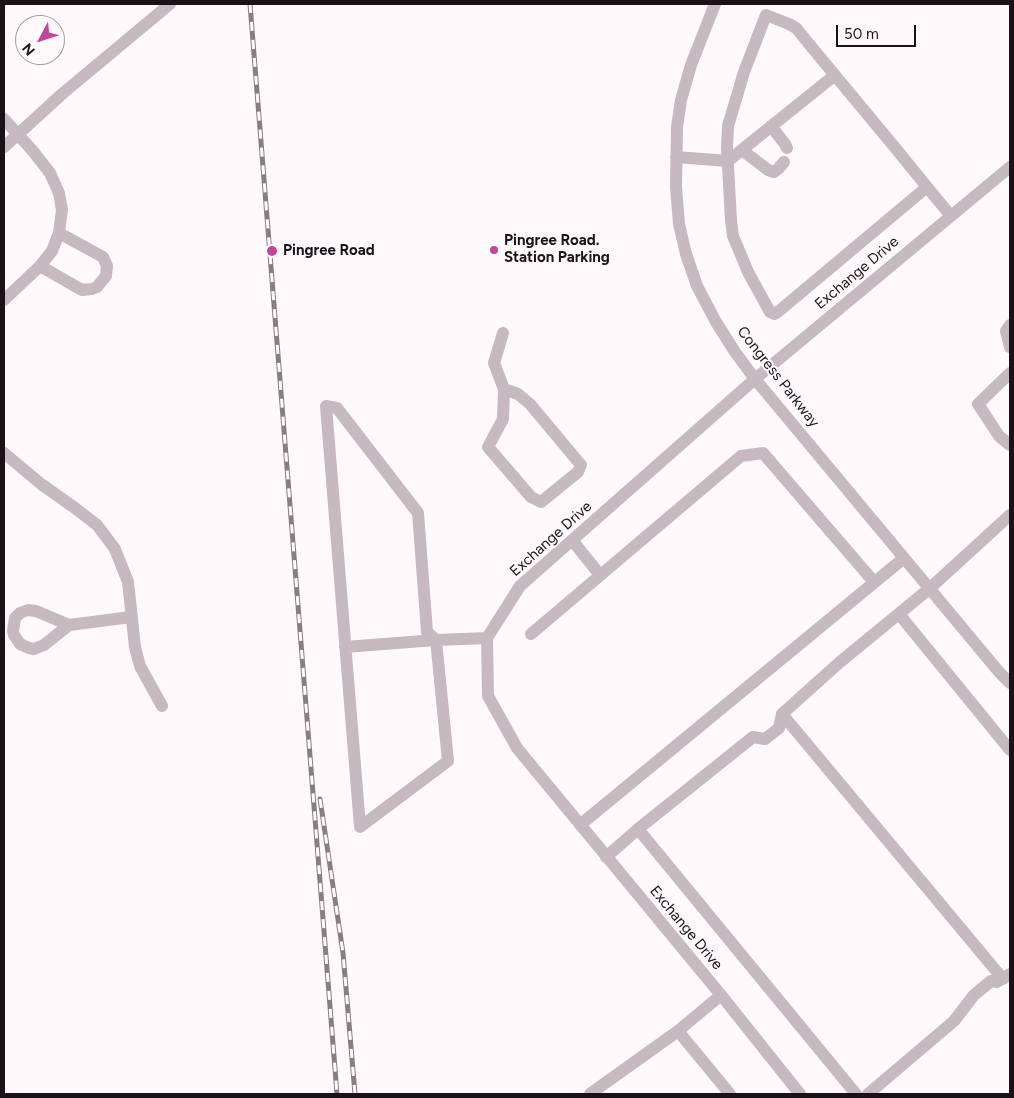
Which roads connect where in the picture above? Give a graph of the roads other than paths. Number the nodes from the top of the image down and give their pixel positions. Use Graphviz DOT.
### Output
graph roads {
  1 [pos="170,4"];
  2 [pos="715,4"];
  3 [pos="835,75"];
  4 [pos="4,119"];
  5 [pos="771,126"];
  6 [pos="18,135"];
  7 [pos="4,147"];
  8 [pos="787,148"];
  9 [pos="742,150"];
  10 [pos="676,158"];
  11 [pos="728,161"];
  12 [pos="784,162"];
  13 [pos="1008,174"];
  14 [pos="927,187"];
  15 [pos="951,216"];
  16 [pos="60,233"];
  17 [pos="40,266"];
  18 [pos="4,300"];
  19 [pos="1010,325"];
  20 [pos="503,334"];
  21 [pos="1010,347"];
  22 [pos="1010,372"];
  23 [pos="755,379"];
  24 [pos="504,389"];
  25 [pos="1010,445"];
  26 [pos="4,453"];
  27 [pos="8,465"];
  28 [pos="1010,515"];
  29 [pos="572,540"];
  30 [pos="904,558"];
  31 [pos="600,575"];
  32 [pos="874,582"];
  33 [pos="929,589"];
  34 [pos="899,614"];
  35 [pos="131,617"];
  36 [pos="69,625"];
  37 [pos="531,634"];
  38 [pos="487,638"];
  39 [pos="436,640"];
  40 [pos="345,647"];
  41 [pos="1010,683"];
  42 [pos="162,706"];
  43 [pos="782,714"];
  44 [pos="1010,750"];
  45 [pos="580,825"];
  46 [pos="638,829"];
  47 [pos="606,857"];
  48 [pos="1007,977"];
  49 [pos="721,995"];
  50 [pos="678,1030"];
  51 [pos="590,1094"];
  52 [pos="730,1094"];
  53 [pos="800,1094"];
  54 [pos="856,1094"];
  55 [pos="868,1094"];
  1 -- 6 [label="street"];
  2 -- 10 [label="street, Congress Parkway"];
  3 -- 5 [label="street"];
  3 -- 11 [label="street"];
  3 -- 14 [label="street"];
  4 -- 6 [label="street"];
  5 -- 8 [label="street"];
  5 -- 9 [label="street"];
  6 -- 7 [label="street"];
  6 -- 16 [label="street"];
  9 -- 11 [label="street"];
  9 -- 12 [label="street"];
  10 -- 11 [label="street"];
  10 -- 23 [label="street, Congress Parkway"];
  11 -- 14 [label="street"];
  13 -- 15 [label="street, Exchange Drive"];
  14 -- 15 [label="street"];
  15 -- 23 [label="street, Exchange Drive"];
  16 -- 17 [label="street"];
  16 -- 17 [label="street"];
  17 -- 18 [label="street"];
  19 -- 21 [label="street"];
  20 -- 24 [label="street"];
  22 -- 25 [label="street"];
  23 -- 29 [label="street, Exchange Drive"];
  23 -- 30 [label="street, Congress Parkway"];
  24 -- 24 [label="street"];
  26 -- 27 [label="street"];
  27 -- 35 [label="street"];
  28 -- 33 [label="street"];
  29 -- 31 [label="street"];
  29 -- 38 [label="street, Exchange Drive"];
  30 -- 32 [label="street"];
  30 -- 33 [label="street, Congress Parkway"];
  31 -- 32 [label="street"];
  31 -- 37 [label="street"];
  32 -- 45 [label="street"];
  33 -- 34 [label="street"];
  33 -- 41 [label="street, Congress Parkway"];
  34 -- 43 [label="street"];
  34 -- 44 [label="street"];
  35 -- 36 [label="street"];
  35 -- 42 [label="street"];
  38 -- 39 [label="street"];
  38 -- 45 [label="street, Exchange Drive"];
  39 -- 40 [label="street"];
  39 -- 40 [label="street"];
  39 -- 40 [label="street"];
  43 -- 46 [label="street"];
  43 -- 48 [label="street"];
  45 -- 47 [label="street, Exchange Drive"];
  46 -- 47 [label="street"];
  46 -- 54 [label="street"];
  47 -- 49 [label="street, Exchange Drive"];
  48 -- 55 [label="street"];
  49 -- 50 [label="street"];
  49 -- 53 [label="street, Exchange Drive"];
  50 -- 51 [label="street"];
  50 -- 52 [label="street"];
}
